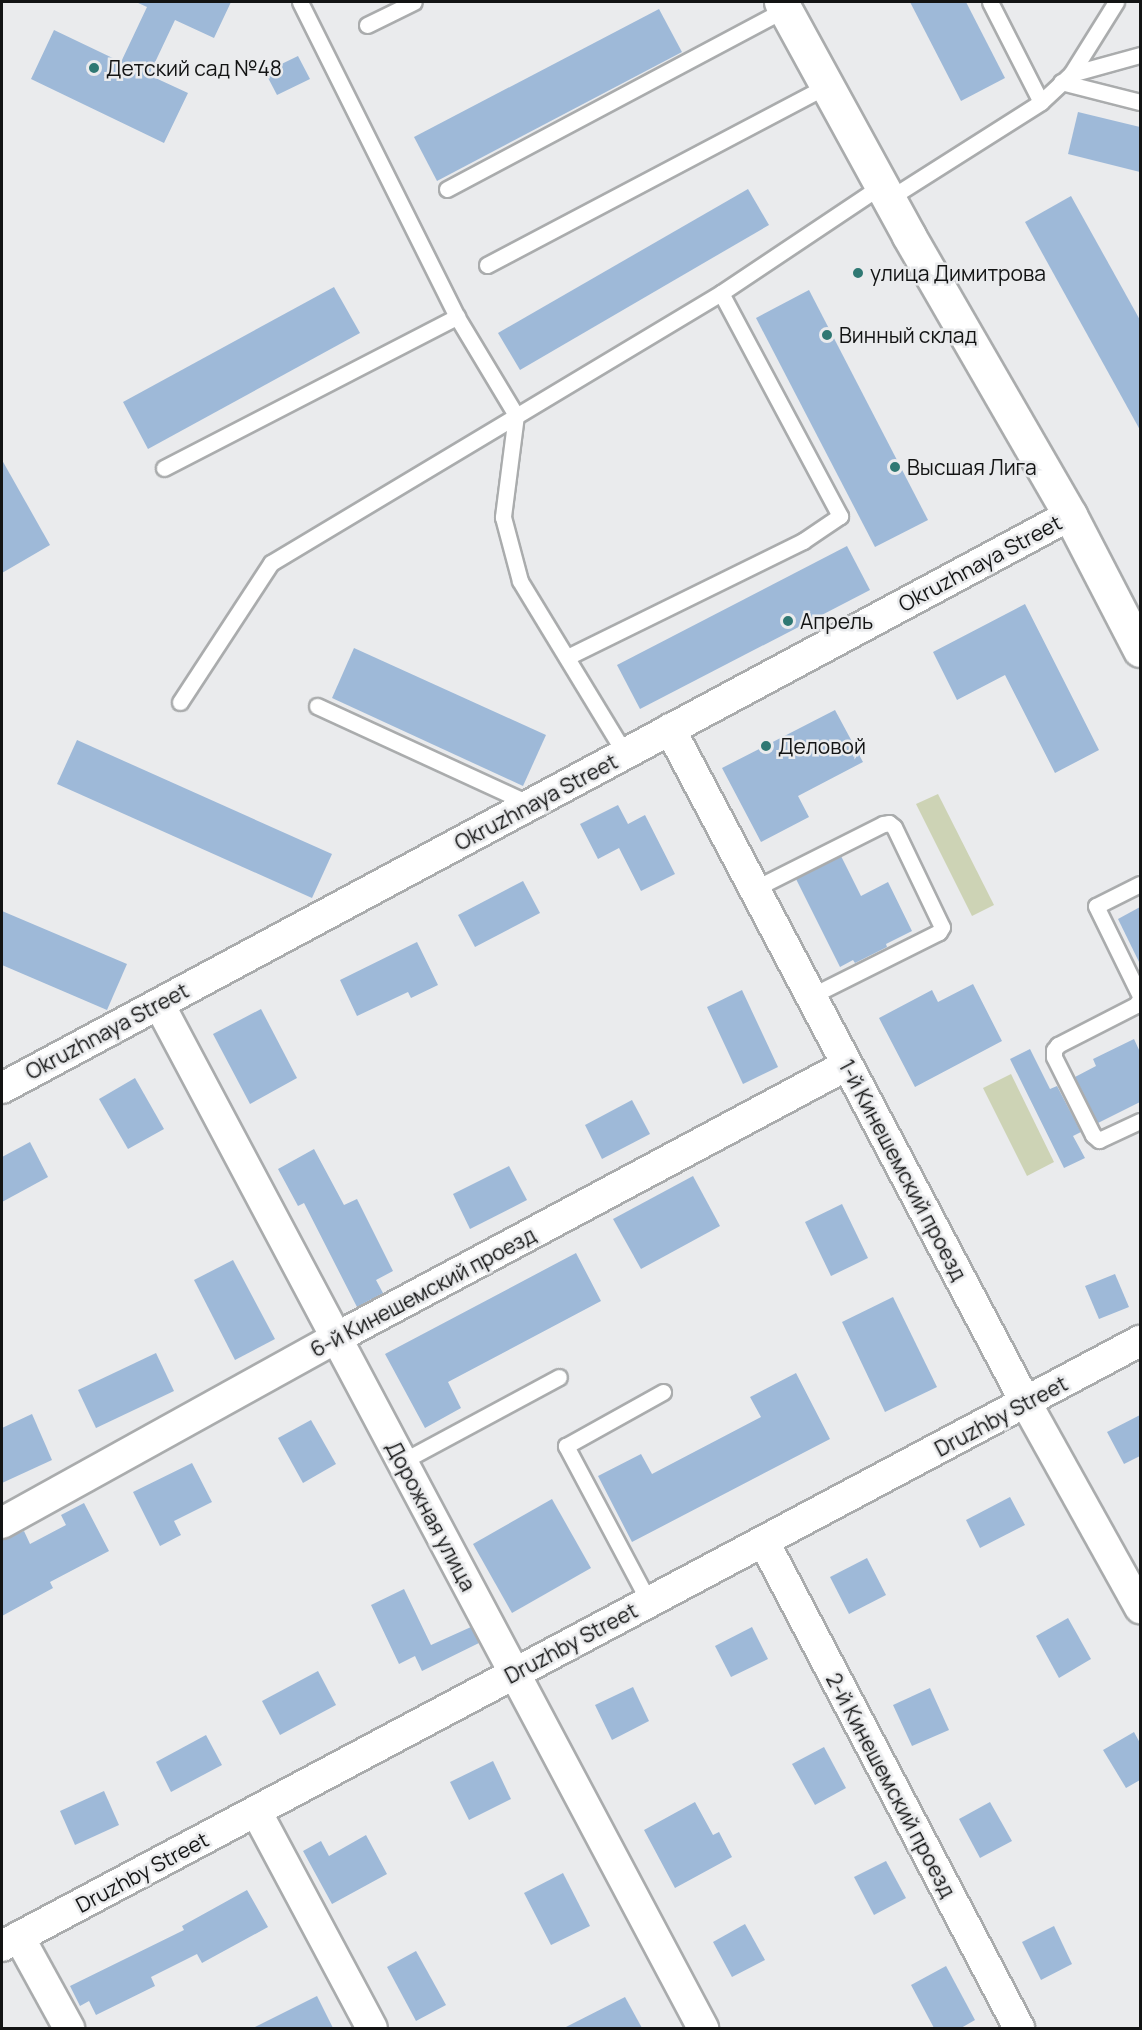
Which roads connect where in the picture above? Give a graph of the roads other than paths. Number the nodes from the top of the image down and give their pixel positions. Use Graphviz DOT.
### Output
graph roads {
  1 [pos="300,2"];
  2 [pos="414,2"];
  3 [pos="990,2"];
  4 [pos="1116,2"];
  5 [pos="783,5"];
  6 [pos="368,25"];
  7 [pos="1140,56"];
  8 [pos="1066,78"];
  9 [pos="826,86"];
  10 [pos="1041,102"];
  11 [pos="1140,102"];
  12 [pos="447,189"];
  13 [pos="886,192"];
  14 [pos="487,265"];
  15 [pos="721,293"];
  16 [pos="457,316"];
  17 [pos="516,415"];
  18 [pos="164,468"];
  19 [pos="1070,515"];
  20 [pos="1140,650"];
  21 [pos="567,657"];
  22 [pos="180,702"];
  23 [pos="317,706"];
  24 [pos="670,729"];
  25 [pos="626,754"];
  26 [pos="530,804"];
  27 [pos="1140,884"];
  28 [pos="754,889"];
  29 [pos="811,996"];
  30 [pos="1140,998"];
  31 [pos="159,1004"];
  32 [pos="847,1065"];
  33 [pos="2,1088"];
  34 [pos="1140,1121"];
  35 [pos="338,1337"];
  36 [pos="1140,1341"];
  37 [pos="559,1377"];
  38 [pos="663,1392"];
  39 [pos="1026,1403"];
  40 [pos="403,1461"];
  41 [pos="2,1523"];
  42 [pos="764,1542"];
  43 [pos="649,1602"];
  44 [pos="1140,1608"];
  45 [pos="513,1672"];
  46 [pos="256,1811"];
  47 [pos="10,1941"];
  48 [pos="69,2028"];
  49 [pos="372,2028"];
  50 [pos="703,2028"];
  51 [pos="1018,2028"];
  1 -- 16 [label="lane"];
  2 -- 6 [label="lane"];
  3 -- 10 [label="lane"];
  4 -- 8 [label="lane"];
  5 -- 9 [label="main road"];
  5 -- 12 [label="lane"];
  7 -- 8 [label="lane"];
  8 -- 10 [label="lane"];
  8 -- 11 [label="lane"];
  9 -- 13 [label="main road"];
  9 -- 14 [label="lane"];
  10 -- 13 [label="lane"];
  13 -- 15 [label="lane"];
  13 -- 19 [label="main road"];
  15 -- 17 [label="lane"];
  15 -- 21 [label="lane"];
  16 -- 17 [label="lane"];
  16 -- 18 [label="lane"];
  17 -- 21 [label="lane"];
  17 -- 22 [label="lane"];
  19 -- 20 [label="main road"];
  19 -- 24 [label="street, Okruzhnaya Street"];
  21 -- 25 [label="lane"];
  23 -- 26 [label="lane"];
  24 -- 25 [label="street, Okruzhnaya Street"];
  24 -- 28 [label="street, 1-й Кинешемский проезд"];
  25 -- 26 [label="street, Okruzhnaya Street"];
  26 -- 31 [label="street, Okruzhnaya Street"];
  27 -- 30 [label="lane"];
  28 -- 29 [label="street, 1-й Кинешемский проезд"];
  28 -- 29 [label="lane"];
  29 -- 32 [label="street, 1-й Кинешемский проезд"];
  30 -- 34 [label="lane"];
  31 -- 33 [label="street, Okruzhnaya Street"];
  31 -- 35 [label="street, Дорожная улица"];
  32 -- 35 [label="street, 6-й Кинешемский проезд"];
  32 -- 39 [label="street, 1-й Кинешемский проезд"];
  35 -- 40 [label="street, Дорожная улица"];
  35 -- 41 [label="street, 6-й Кинешемский проезд"];
  36 -- 39 [label="street, Druzhby Street"];
  37 -- 40 [label="lane"];
  38 -- 43 [label="lane"];
  39 -- 42 [label="street, Druzhby Street"];
  39 -- 44 [label="street, 1-й Кинешемский проезд"];
  40 -- 45 [label="street, Дорожная улица"];
  42 -- 43 [label="street, Druzhby Street"];
  42 -- 51 [label="street, 2-й Кинешемский проезд"];
  43 -- 45 [label="street, Druzhby Street"];
  45 -- 46 [label="street, Druzhby Street"];
  45 -- 50 [label="street, Дорожная улица"];
  46 -- 47 [label="street, Druzhby Street"];
  46 -- 49 [label="street"];
  47 -- 48 [label="street"];
}
